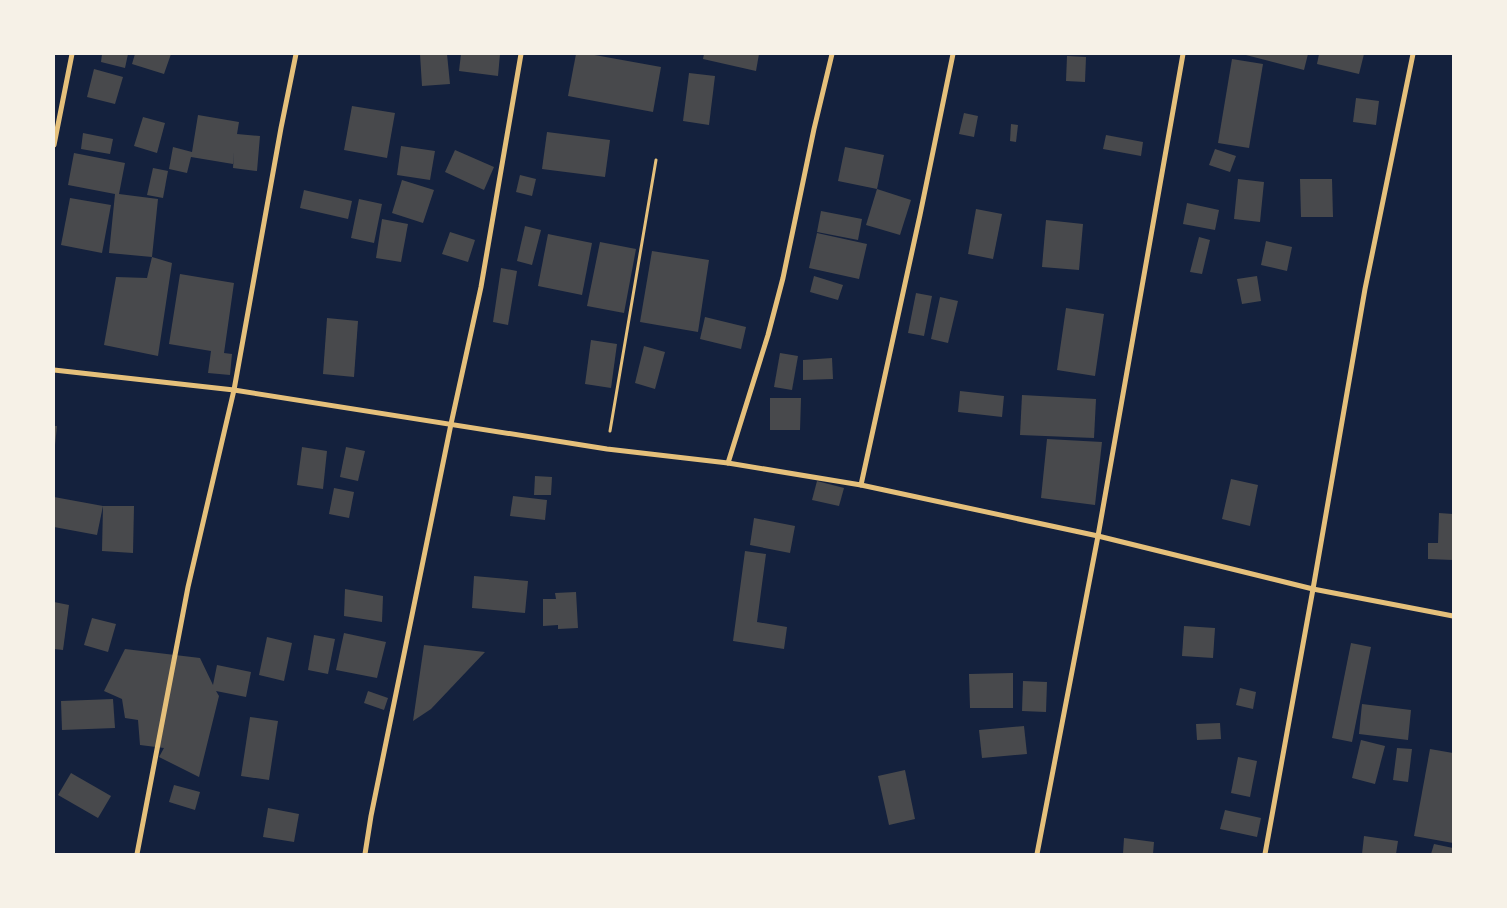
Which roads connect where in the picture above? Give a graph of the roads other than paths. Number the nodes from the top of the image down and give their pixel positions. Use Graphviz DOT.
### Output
graph roads {
  1 [pos="72,54"];
  2 [pos="296,54"];
  3 [pos="521,54"];
  4 [pos="832,54"];
  5 [pos="953,54"];
  6 [pos="1183,54"];
  7 [pos="1412,54"];
  8 [pos="54,145"];
  9 [pos="54,370"];
  10 [pos="234,390"];
  11 [pos="451,424"];
  12 [pos="728,463"];
  13 [pos="861,485"];
  14 [pos="1098,536"];
  15 [pos="1313,589"];
  16 [pos="1453,616"];
  17 [pos="136,854"];
  18 [pos="365,854"];
  19 [pos="1037,854"];
  20 [pos="1265,854"];
  1 -- 8 [label="street"];
  2 -- 10 [label="street"];
  3 -- 11 [label="street"];
  4 -- 12 [label="street"];
  5 -- 13 [label="street"];
  6 -- 14 [label="street"];
  7 -- 15 [label="street"];
  9 -- 10 [label="street"];
  10 -- 11 [label="street"];
  10 -- 17 [label="street"];
  11 -- 12 [label="street"];
  11 -- 18 [label="street"];
  12 -- 13 [label="street"];
  13 -- 14 [label="street"];
  14 -- 15 [label="street"];
  14 -- 19 [label="street"];
  15 -- 16 [label="street"];
  15 -- 20 [label="street"];
}
